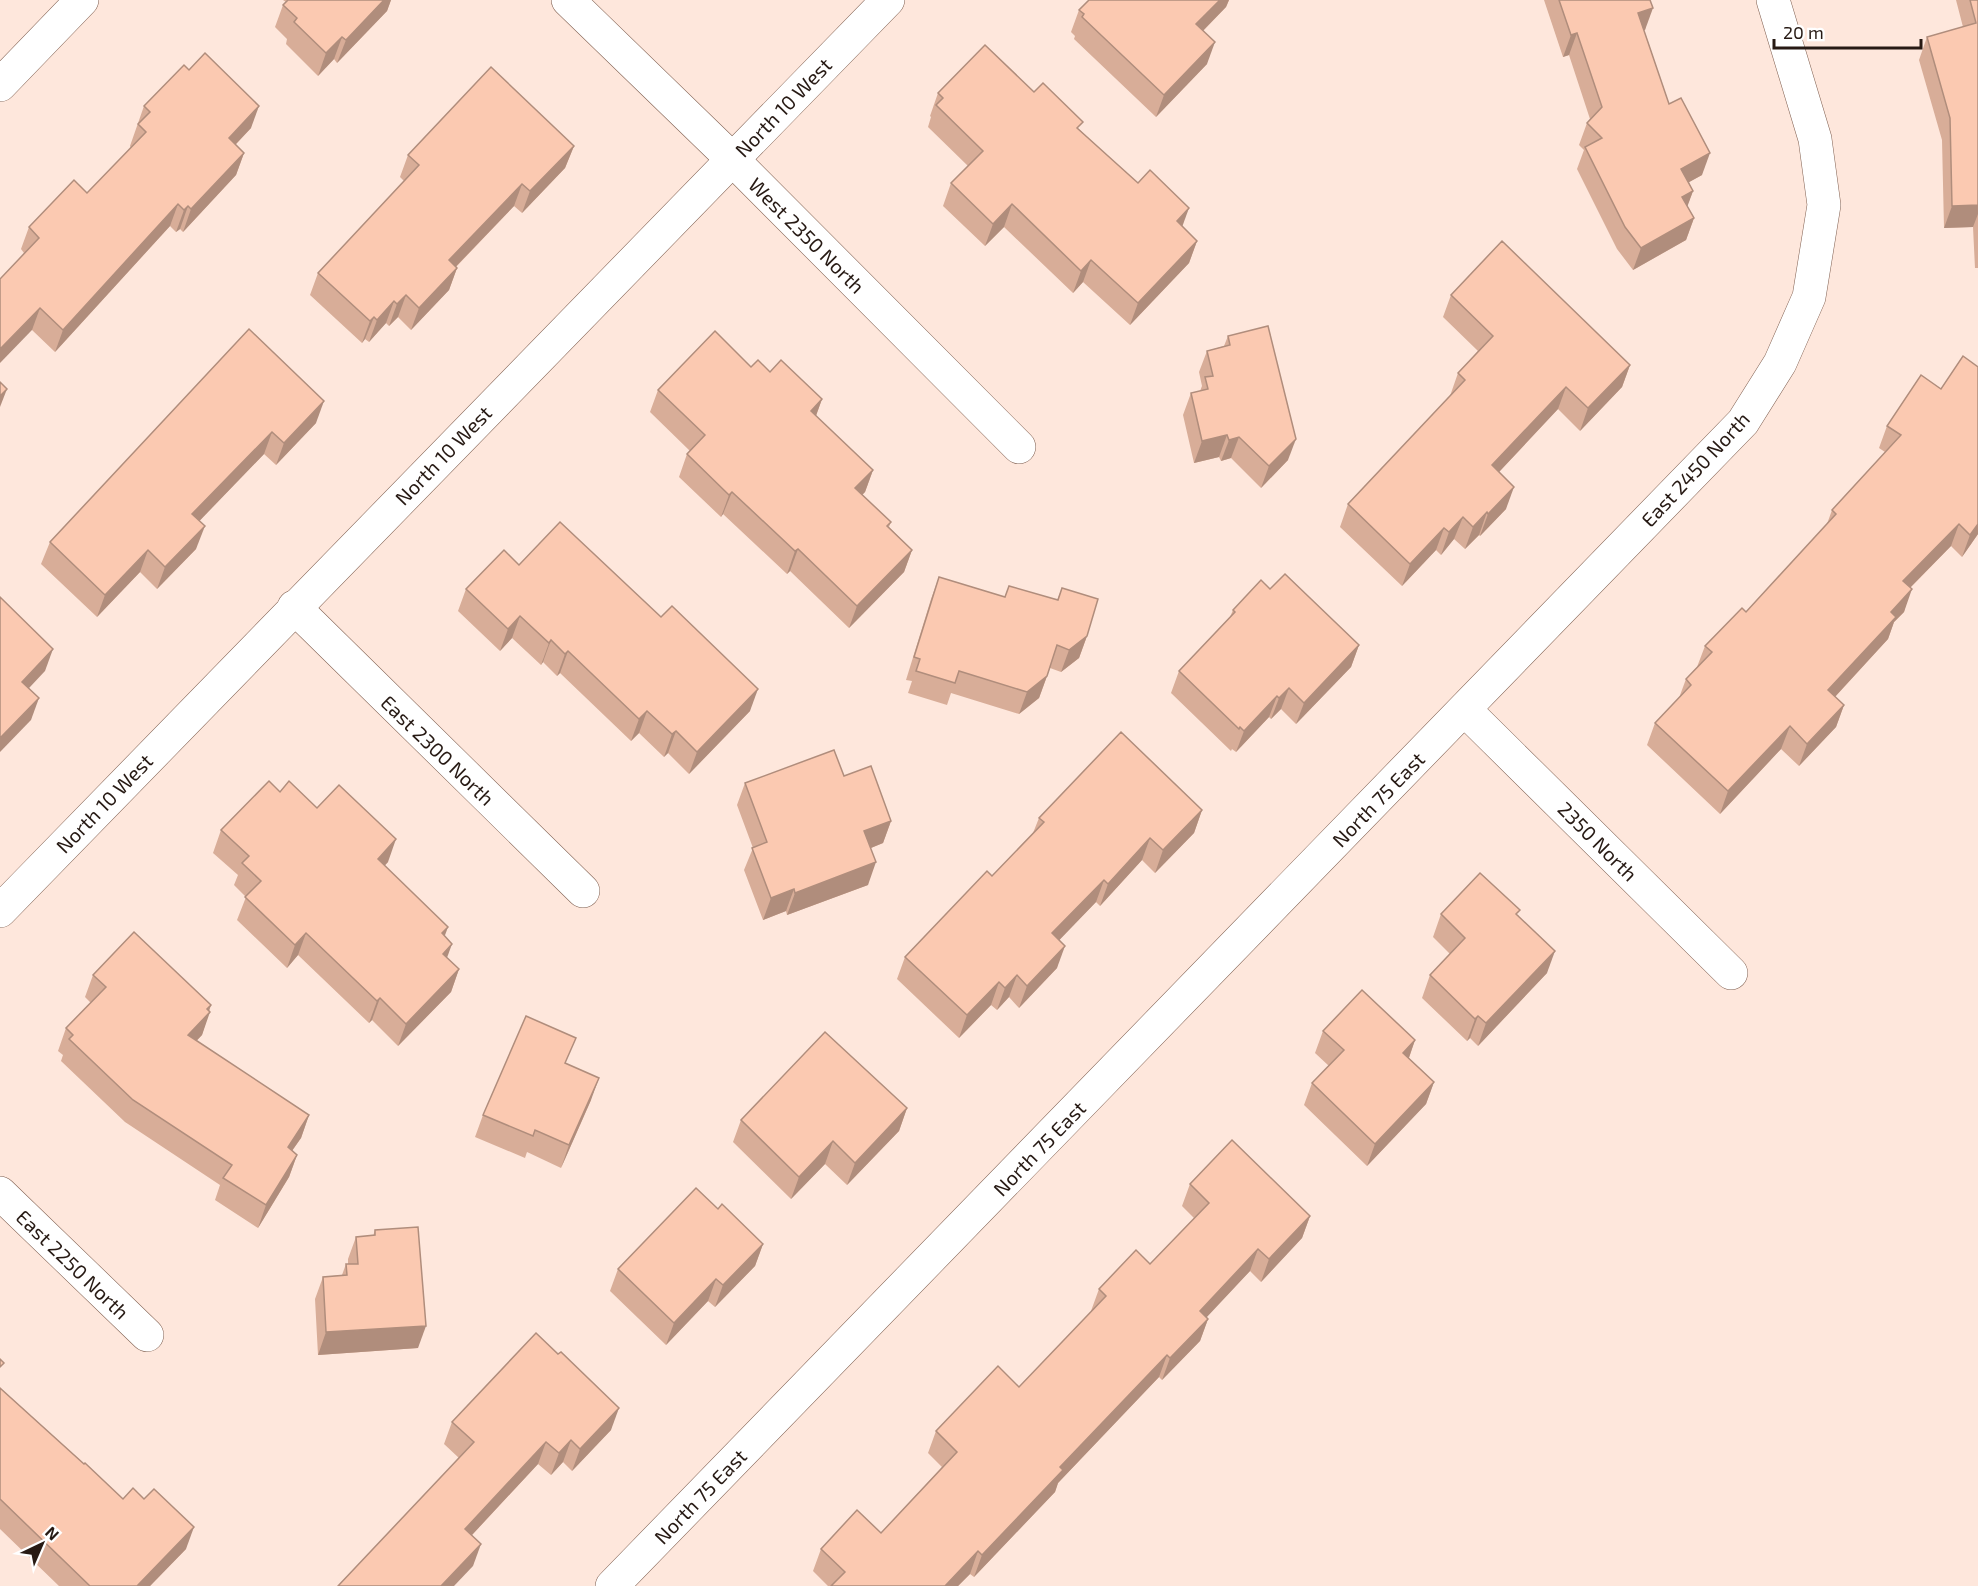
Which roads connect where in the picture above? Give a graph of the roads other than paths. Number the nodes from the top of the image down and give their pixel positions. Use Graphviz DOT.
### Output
graph roads {
  1 [pos="82,0"];
  2 [pos="568,0"];
  3 [pos="888,0"];
  4 [pos="1773,0"];
  5 [pos="0,85"];
  6 [pos="732,159"];
  7 [pos="1019,447"];
  8 [pos="294,608"];
  9 [pos="1465,710"];
  10 [pos="583,891"];
  11 [pos="0,911"];
  12 [pos="1731,973"];
  13 [pos="0,1193"];
  14 [pos="147,1335"];
  15 [pos="612,1586"];
  1 -- 5 [label="street"];
  2 -- 6 [label="street, West 2350 North"];
  3 -- 6 [label="street, North 10 West"];
  4 -- 9 [label="street, East 2450 North"];
  6 -- 7 [label="street, West 2350 North"];
  6 -- 8 [label="street, North 10 West"];
  8 -- 10 [label="street, East 2300 North"];
  8 -- 11 [label="street, North 10 West"];
  9 -- 12 [label="street, 2350 North"];
  9 -- 15 [label="street, North 75 East"];
  13 -- 14 [label="street, East 2250 North"];
}
